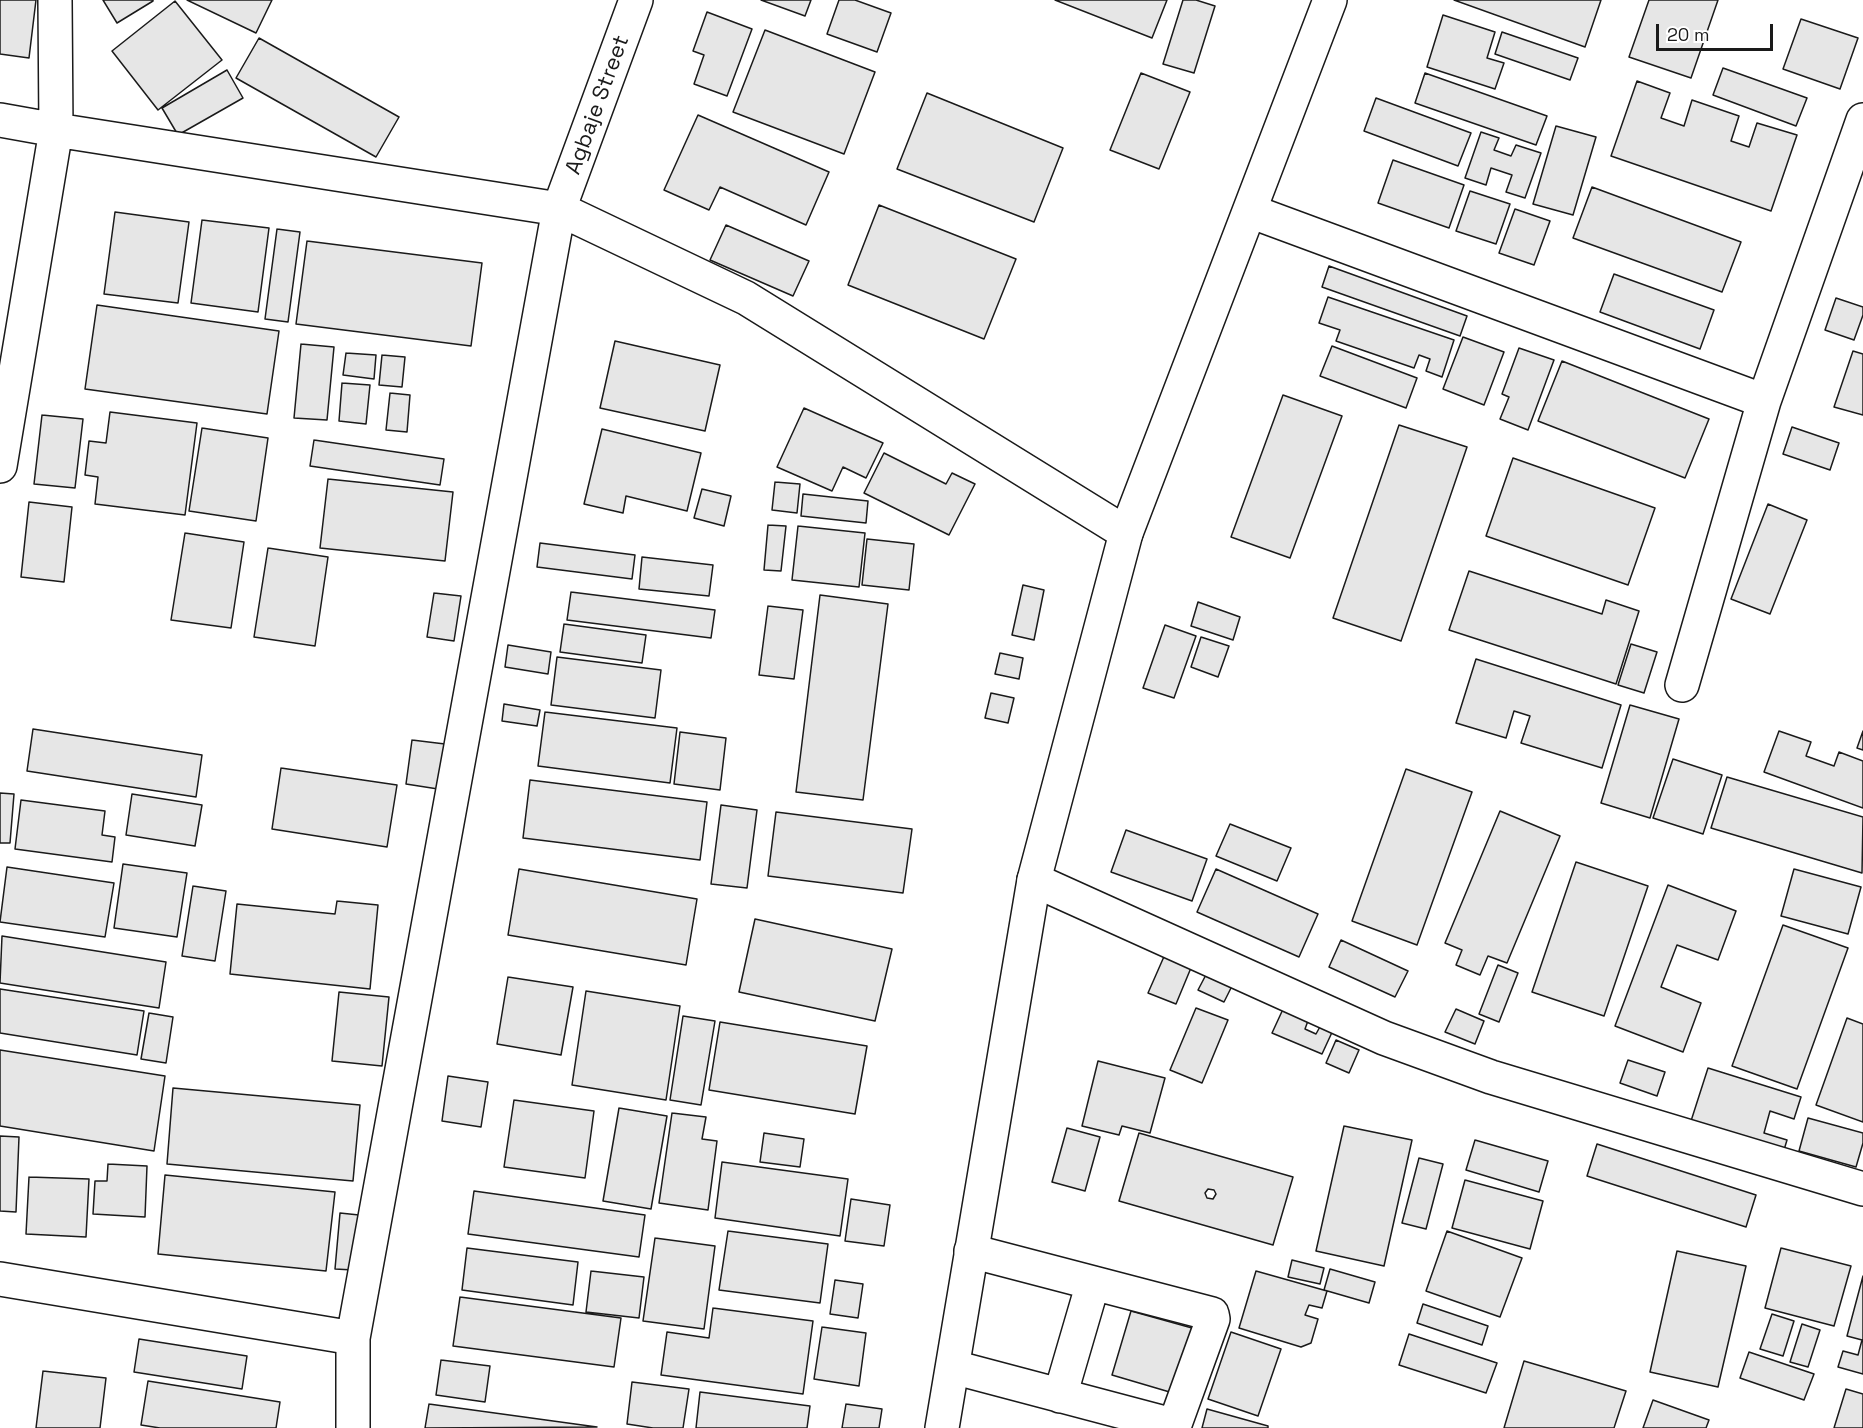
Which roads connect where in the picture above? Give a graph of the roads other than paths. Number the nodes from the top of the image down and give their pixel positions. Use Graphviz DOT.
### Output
graph roads {
  1 [pos="55,0"];
  2 [pos="636,0"];
  3 [pos="1330,0"];
  4 [pos="0,120"];
  5 [pos="1863,120"];
  6 [pos="56,130"];
  7 [pos="559,209"];
  8 [pos="1250,211"];
  9 [pos="1764,401"];
  10 [pos="0,466"];
  11 [pos="1126,533"];
  12 [pos="1682,685"];
  13 [pos="1034,880"];
  14 [pos="1863,1189"];
  15 [pos="971,1251"];
  16 [pos="0,1279"];
  17 [pos="1093,1283"];
  18 [pos="353,1338"];
  19 [pos="953,1367"];
  20 [pos="1060,1396"];
  21 [pos="353,1428"];
  22 [pos="942,1428"];
  1 -- 6 [label="street"];
  2 -- 7 [label="street, Agbaje Street"];
  3 -- 8 [label="street"];
  4 -- 6 [label="street"];
  5 -- 9 [label="street"];
  6 -- 7 [label="street"];
  6 -- 10 [label="street"];
  7 -- 11 [label="street"];
  7 -- 18 [label="street, Agbaje Street"];
  8 -- 9 [label="street"];
  8 -- 11 [label="street"];
  9 -- 12 [label="street"];
  11 -- 13 [label="street"];
  13 -- 14 [label="street"];
  13 -- 15 [label="street"];
  15 -- 17 [label="street"];
  15 -- 19 [label="street"];
  16 -- 18 [label="street"];
  17 -- 20 [label="street"];
  17 -- 20 [label="street"];
  18 -- 21 [label="street, Agbaje Street"];
  19 -- 20 [label="street"];
  19 -- 22 [label="street"];
}
